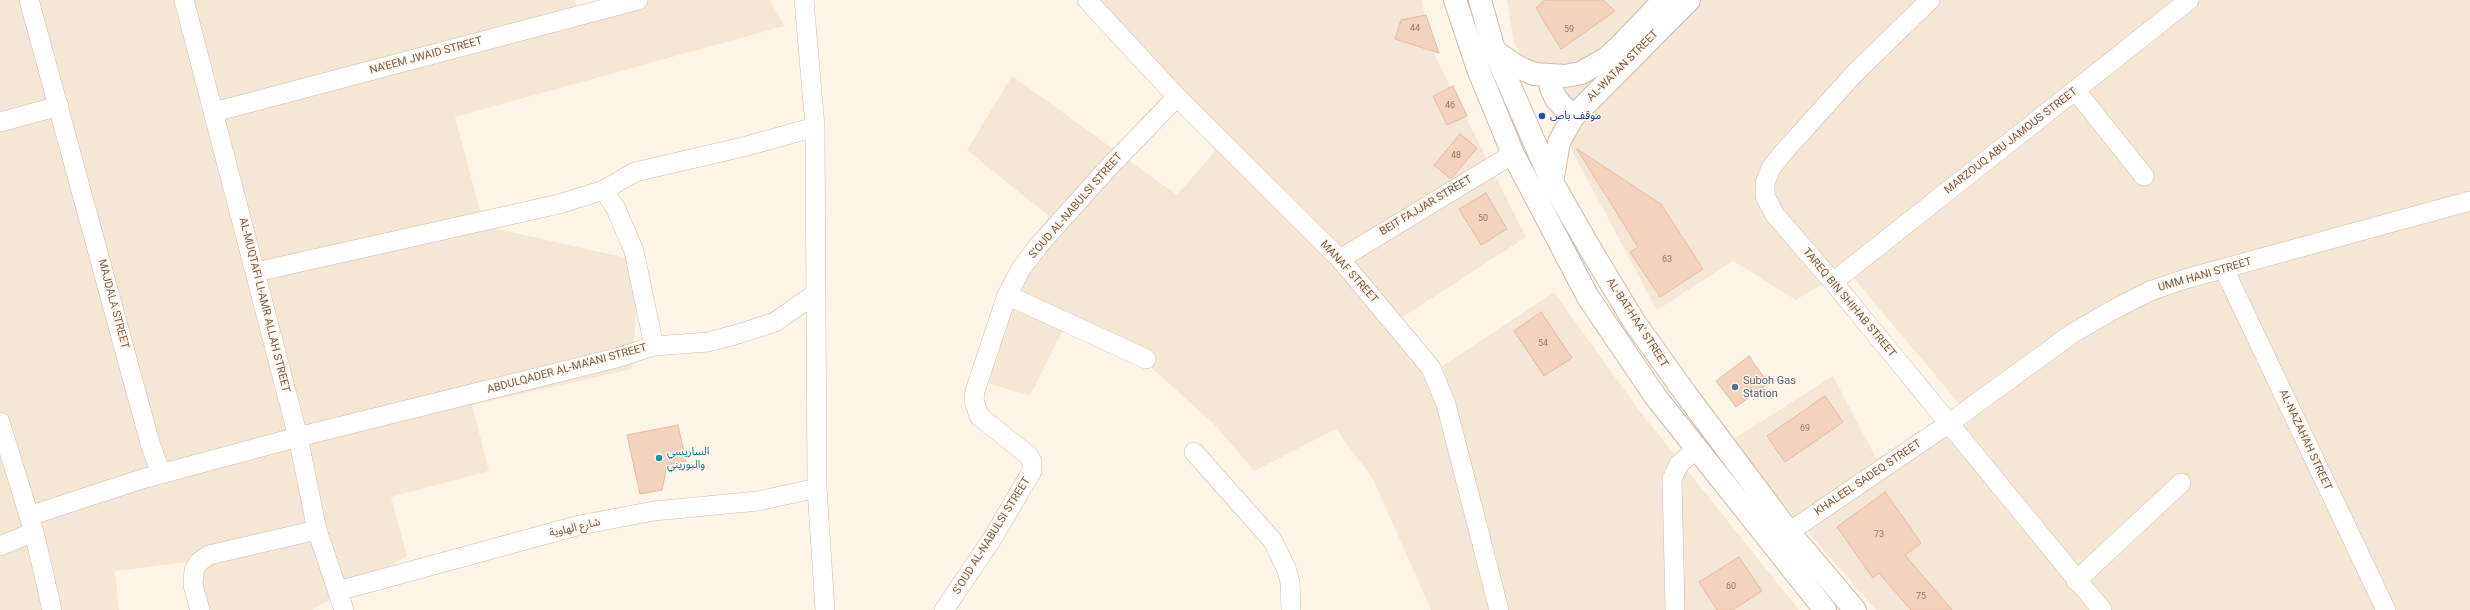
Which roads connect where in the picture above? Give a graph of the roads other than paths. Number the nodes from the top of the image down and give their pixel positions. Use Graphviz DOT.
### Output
graph roads {
  1 [pos="29,0"];
  2 [pos="184,0"];
  3 [pos="638,0"];
  4 [pos="804,0"];
  5 [pos="1087,0"];
  6 [pos="1455,0"];
  7 [pos="1480,0"];
  8 [pos="1664,0"];
  9 [pos="1689,0"];
  10 [pos="1930,0"];
  11 [pos="2189,0"];
  12 [pos="1494,50"];
  13 [pos="1549,76"];
  14 [pos="2076,91"];
  15 [pos="1177,97"];
  16 [pos="59,106"];
  17 [pos="214,112"];
  18 [pos="1573,117"];
  19 [pos="0,122"];
  20 [pos="815,127"];
  21 [pos="1513,154"];
  22 [pos="2144,176"];
  23 [pos="1552,182"];
  24 [pos="604,190"];
  25 [pos="2470,202"];
  26 [pos="1340,259"];
  27 [pos="2224,269"];
  28 [pos="256,272"];
  29 [pos="1833,282"];
  30 [pos="816,294"];
  31 [pos="1007,295"];
  32 [pos="654,346"];
  33 [pos="1146,360"];
  34 [pos="0,422"];
  35 [pos="1948,424"];
  36 [pos="298,437"];
  37 [pos="1697,449"];
  38 [pos="1194,452"];
  39 [pos="161,474"];
  40 [pos="2181,483"];
  41 [pos="817,488"];
  42 [pos="32,524"];
  43 [pos="317,530"];
  44 [pos="1789,532"];
  45 [pos="0,546"];
  46 [pos="2076,581"];
  47 [pos="338,591"];
  48 [pos="52,610"];
  49 [pos="200,610"];
  50 [pos="344,610"];
  51 [pos="825,610"];
  52 [pos="944,610"];
  53 [pos="1292,610"];
  54 [pos="1499,610"];
  55 [pos="1675,610"];
  56 [pos="1825,610"];
  57 [pos="1855,610"];
  58 [pos="2102,610"];
  59 [pos="2386,610"];
  1 -- 16 [label="street, MAJDALA STREET"];
  2 -- 17 [label="street, AL-MUQTAFI LI-AMR ALLAH STREET"];
  3 -- 17 [label="street, NA'EEM JWAID STREET"];
  4 -- 20 [label="street"];
  5 -- 15 [label="street, MANAF STREET"];
  6 -- 21 [label="street"];
  7 -- 12 [label="street, AL-BAT-HAA’ STREET"];
  8 -- 13 [label="street, AL-WATAN STREET"];
  9 -- 18 [label="street, AL-WATAN STREET"];
  10 -- 29 [label="street, TAREQ BIN SHIHAB STREET"];
  11 -- 14 [label="street, MARZOUQ ABU JAMOUS STREET"];
  12 -- 13 [label="street, AL-WATAN STREET"];
  12 -- 23 [label="street, AL-BAT-HAA’ STREET"];
  13 -- 18 [label="street"];
  14 -- 22 [label="street"];
  14 -- 29 [label="street, MARZOUQ ABU JAMOUS STREET"];
  15 -- 26 [label="street, MANAF STREET"];
  15 -- 31 [label="street, S'OUD AL-NABULSI STREET"];
  16 -- 19 [label="street"];
  16 -- 39 [label="street, MAJDALA STREET"];
  17 -- 28 [label="street, AL-MUQTAFI LI-AMR ALLAH STREET"];
  18 -- 23 [label="street, AL-WATAN STREET"];
  20 -- 24 [label="street"];
  20 -- 30 [label="street"];
  21 -- 26 [label="street, BEIT FAJJAR STREET"];
  21 -- 37 [label="street"];
  23 -- 44 [label="street, AL-BAT-HAA’ STREET"];
  24 -- 28 [label="street"];
  24 -- 32 [label="street, ABDULQADER AL-MA'ANI STREET"];
  25 -- 27 [label="street, UMM HANI STREET"];
  26 -- 54 [label="street, MANAF STREET"];
  27 -- 35 [label="street, UMM HANI STREET"];
  27 -- 59 [label="street, AL-NAZAHAH STREET"];
  28 -- 36 [label="street, AL-MUQTAFI LI-AMR ALLAH STREET"];
  29 -- 35 [label="street, TAREQ BIN SHIHAB STREET"];
  30 -- 32 [label="street"];
  30 -- 41 [label="street"];
  31 -- 33 [label="street"];
  31 -- 52 [label="street, S'OUD AL-NABULSI STREET"];
  32 -- 36 [label="street, ABDULQADER AL-MA'ANI STREET"];
  34 -- 42 [label="street"];
  35 -- 44 [label="street, KHALEEL SADEQ STREET"];
  35 -- 46 [label="street, TAREQ BIN SHIHAB STREET"];
  36 -- 39 [label="street, ABDULQADER AL-MA'ANI STREET"];
  36 -- 43 [label="street, AL-MUQTAFI LI-AMR ALLAH STREET"];
  37 -- 55 [label="street"];
  37 -- 56 [label="street"];
  38 -- 53 [label="street"];
  39 -- 42 [label="street"];
  40 -- 46 [label="street"];
  41 -- 47 [label="street, شارع الهاوية"];
  41 -- 51 [label="street"];
  42 -- 45 [label="street"];
  42 -- 48 [label="street"];
  43 -- 47 [label="street, AL-MUQTAFI LI-AMR ALLAH STREET"];
  43 -- 49 [label="street"];
  44 -- 57 [label="street, AL-BAT-HAA’ STREET"];
  46 -- 58 [label="street, TAREQ BIN SHIHAB STREET"];
  47 -- 50 [label="street, AL-MUQTAFI LI-AMR ALLAH STREET"];
}
